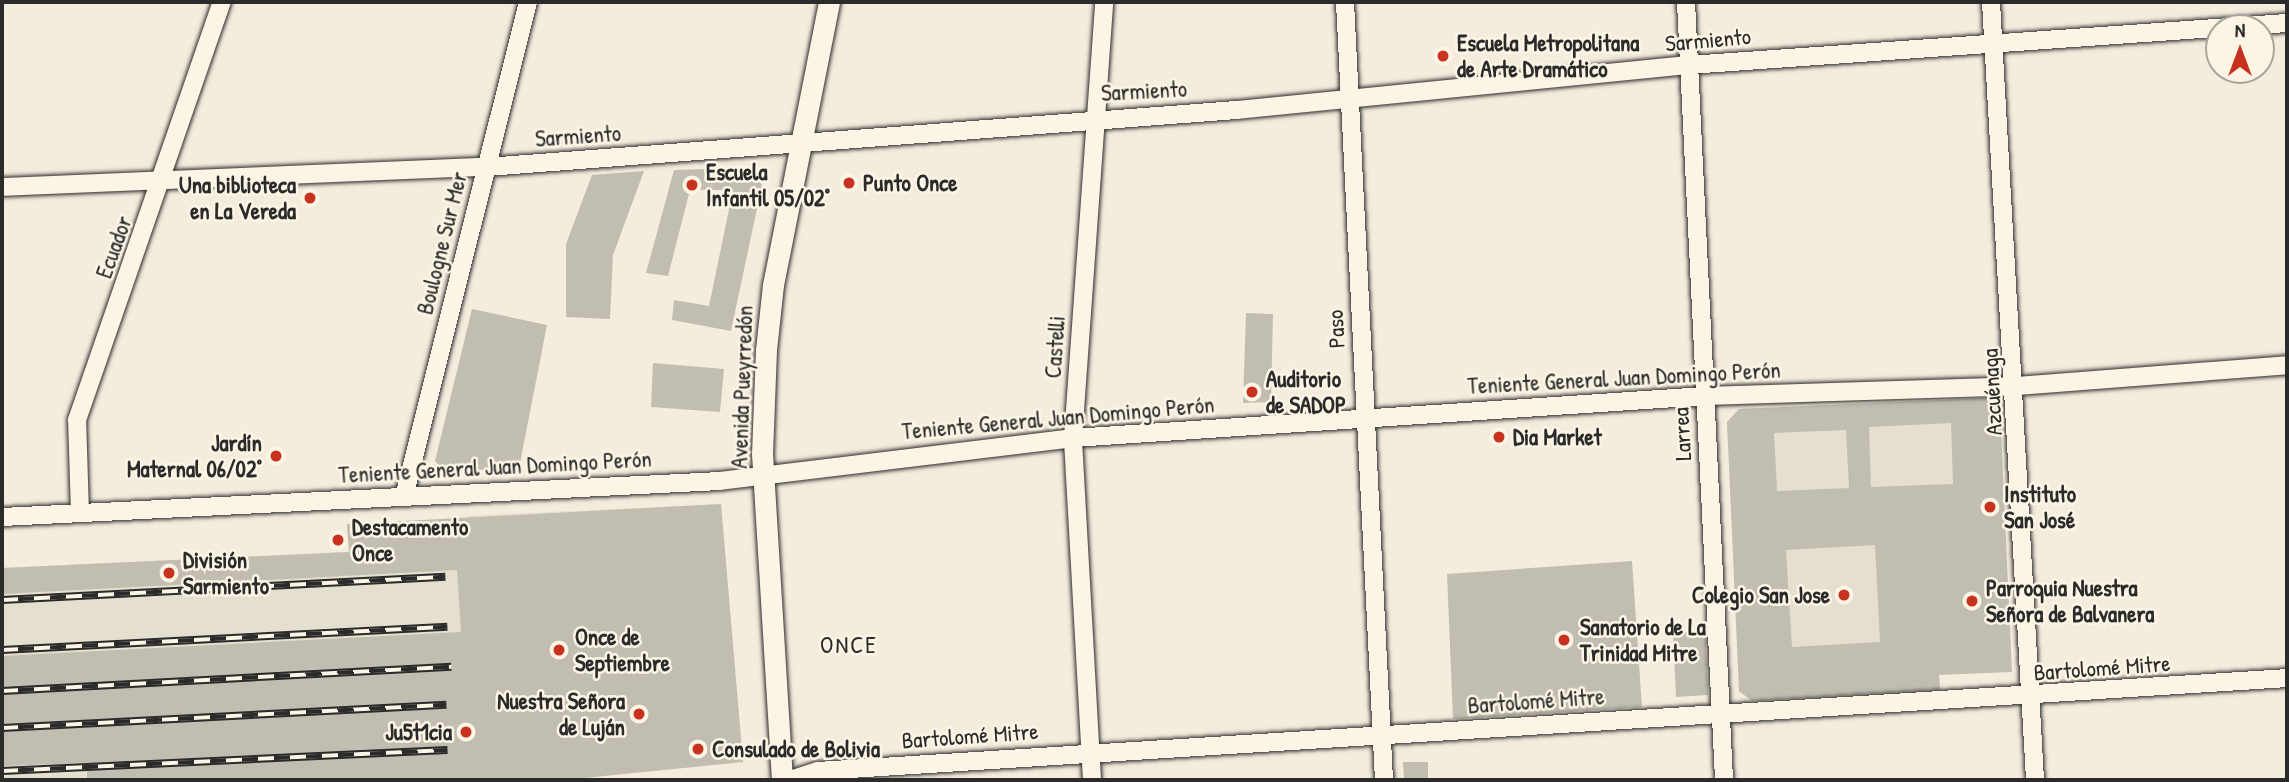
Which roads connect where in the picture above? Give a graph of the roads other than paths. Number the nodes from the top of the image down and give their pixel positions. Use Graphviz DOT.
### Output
graph roads {
  1 [pos="222,2"];
  2 [pos="528,2"];
  3 [pos="830,2"];
  4 [pos="1104,2"];
  5 [pos="1345,2"];
  6 [pos="1686,2"];
  7 [pos="1991,2"];
  8 [pos="2287,23"];
  9 [pos="1994,44"];
  10 [pos="1689,65"];
  11 [pos="1350,99"];
  12 [pos="1094,119"];
  13 [pos="803,142"];
  14 [pos="487,167"];
  15 [pos="164,180"];
  16 [pos="2,187"];
  17 [pos="2287,365"];
  18 [pos="2017,386"];
  19 [pos="1705,396"];
  20 [pos="1364,417"];
  21 [pos="1073,438"];
  22 [pos="763,473"];
  23 [pos="404,496"];
  24 [pos="80,513"];
  25 [pos="2,517"];
  26 [pos="2287,678"];
  27 [pos="2029,698"];
  28 [pos="1721,714"];
  29 [pos="1382,736"];
  30 [pos="1091,753"];
  31 [pos="782,780"];
  32 [pos="790,780"];
  33 [pos="1093,780"];
  34 [pos="1384,780"];
  35 [pos="1724,780"];
  36 [pos="2035,780"];
  1 -- 15 [label="street, Ecuador"];
  2 -- 14 [label="street, Boulogne Sur Mer"];
  3 -- 13 [label="main road, Avenida Pueyrredón"];
  4 -- 12 [label="street, Castelli"];
  5 -- 11 [label="street, Paso"];
  6 -- 10 [label="street, Larrea"];
  7 -- 9 [label="street, Azcuénaga"];
  8 -- 9 [label="street, Sarmiento"];
  9 -- 10 [label="street, Sarmiento"];
  9 -- 18 [label="street, Azcuénaga"];
  10 -- 11 [label="street, Sarmiento"];
  10 -- 19 [label="street, Larrea"];
  11 -- 12 [label="street, Sarmiento"];
  11 -- 20 [label="street, Paso"];
  12 -- 13 [label="street, Sarmiento"];
  12 -- 21 [label="street, Castelli"];
  13 -- 14 [label="street, Sarmiento"];
  13 -- 22 [label="main road, Avenida Pueyrredón"];
  14 -- 15 [label="street, Sarmiento"];
  14 -- 23 [label="street, Boulogne Sur Mer"];
  15 -- 16 [label="street, Sarmiento"];
  15 -- 24 [label="street, Ecuador"];
  17 -- 18 [label="street, Teniente General Juan Domingo Perón"];
  18 -- 19 [label="street, Teniente General Juan Domingo Perón"];
  18 -- 27 [label="street, Azcuénaga"];
  19 -- 20 [label="street, Teniente General Juan Domingo Perón"];
  19 -- 28 [label="street, Larrea"];
  20 -- 21 [label="street, Teniente General Juan Domingo Perón"];
  20 -- 29 [label="street, Paso"];
  21 -- 22 [label="street, Teniente General Juan Domingo Perón"];
  21 -- 30 [label="street, Castelli"];
  22 -- 23 [label="street, Teniente General Juan Domingo Perón"];
  22 -- 31 [label="main road, Avenida Pueyrredón"];
  23 -- 24 [label="street, Teniente General Juan Domingo Perón"];
  24 -- 25 [label="street, Teniente General Juan Domingo Perón"];
  26 -- 27 [label="street, Bartolomé Mitre"];
  27 -- 28 [label="street, Bartolomé Mitre"];
  27 -- 36 [label="street, Azcuénaga"];
  28 -- 29 [label="street, Bartolomé Mitre"];
  28 -- 35 [label="street, Larrea"];
  29 -- 30 [label="street, Bartolomé Mitre"];
  29 -- 34 [label="street, Paso"];
  30 -- 32 [label="street, Bartolomé Mitre"];
  30 -- 33 [label="street, Castelli"];
}
